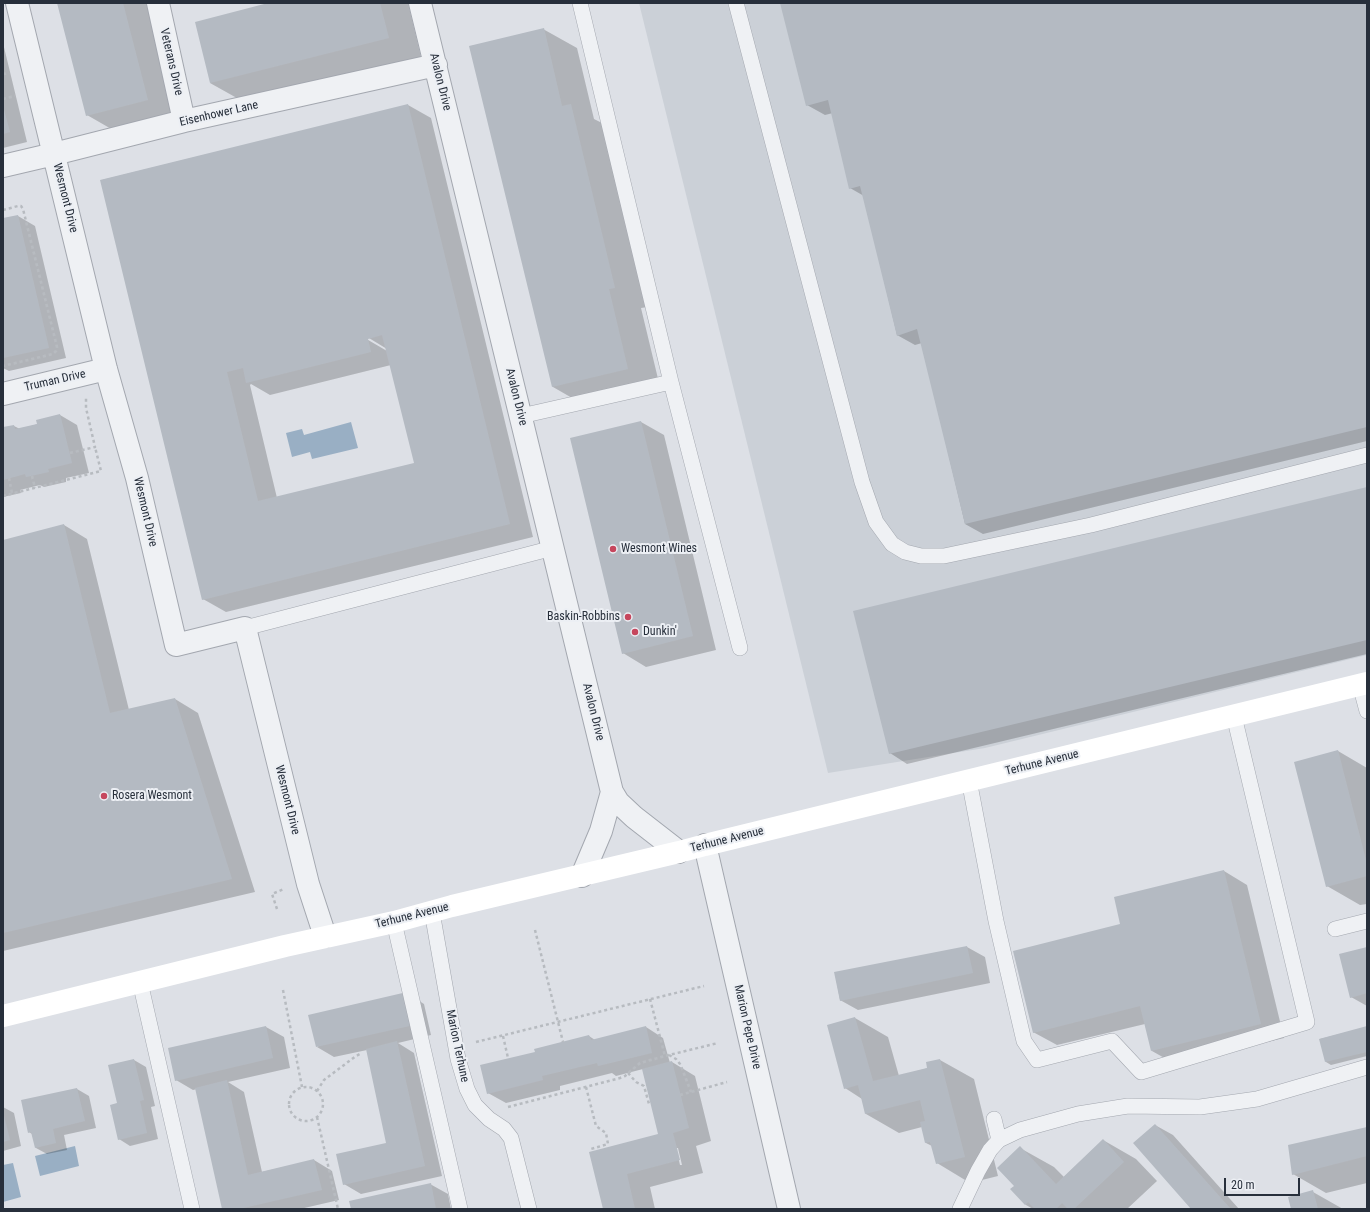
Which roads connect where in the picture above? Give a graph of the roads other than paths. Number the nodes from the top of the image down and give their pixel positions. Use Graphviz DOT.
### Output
graph roads {
  1 [pos="17,3"];
  2 [pos="158,3"];
  3 [pos="420,3"];
  4 [pos="580,3"];
  5 [pos="736,3"];
  6 [pos="436,65"];
  7 [pos="184,122"];
  8 [pos="54,154"];
  9 [pos="3,166"];
  10 [pos="106,369"];
  11 [pos="671,382"];
  12 [pos="3,394"];
  13 [pos="521,416"];
  14 [pos="1367,455"];
  15 [pos="553,548"];
  16 [pos="245,628"];
  17 [pos="740,648"];
  18 [pos="1364,684"];
  19 [pos="1367,711"];
  20 [pos="1234,716"];
  21 [pos="969,780"];
  22 [pos="612,792"];
  23 [pos="705,845"];
  24 [pos="678,852"];
  25 [pos="582,876"];
  26 [pos="432,912"];
  27 [pos="1367,921"];
  28 [pos="394,922"];
  29 [pos="1335,929"];
  30 [pos="325,936"];
  31 [pos="140,982"];
  32 [pos="3,1016"];
  33 [pos="1367,1068"];
  34 [pos="994,1119"];
  35 [pos="999,1140"];
  36 [pos="192,1209"];
  37 [pos="460,1209"];
  38 [pos="529,1209"];
  39 [pos="789,1209"];
  40 [pos="960,1209"];
  1 -- 8 [label="street, Wesmont Drive"];
  2 -- 7 [label="street, Veterans Drive"];
  3 -- 6 [label="street, Avalon Drive"];
  4 -- 11 [label="lane"];
  5 -- 14 [label="lane"];
  6 -- 7 [label="street, Eisenhower Lane"];
  6 -- 13 [label="street, Avalon Drive"];
  7 -- 8 [label="street, Eisenhower Lane"];
  8 -- 9 [label="street, Eisenhower Lane"];
  8 -- 10 [label="street, Wesmont Drive"];
  10 -- 12 [label="street, Truman Drive"];
  10 -- 16 [label="street, Wesmont Drive"];
  11 -- 13 [label="lane"];
  11 -- 17 [label="lane"];
  13 -- 15 [label="street, Avalon Drive"];
  15 -- 16 [label="lane"];
  15 -- 22 [label="street, Avalon Drive"];
  16 -- 30 [label="street, Wesmont Drive"];
  18 -- 19 [label="lane"];
  18 -- 20 [label="street, Terhune Avenue"];
  20 -- 21 [label="street, Terhune Avenue"];
  20 -- 21 [label="lane"];
  21 -- 23 [label="street, Terhune Avenue"];
  22 -- 24 [label="street, Avalon Drive"];
  22 -- 25 [label="street, Avalon Drive"];
  23 -- 24 [label="street, Terhune Avenue"];
  23 -- 39 [label="street, Marion Pepe Drive"];
  24 -- 25 [label="street, Terhune Avenue"];
  25 -- 26 [label="street, Terhune Avenue"];
  26 -- 28 [label="street, Terhune Avenue"];
  26 -- 38 [label="lane, Marion Terhune"];
  27 -- 29 [label="lane"];
  28 -- 30 [label="street, Terhune Avenue"];
  28 -- 37 [label="lane"];
  30 -- 31 [label="street, Terhune Avenue"];
  31 -- 32 [label="street, Terhune Avenue"];
  31 -- 36 [label="lane"];
  33 -- 35 [label="lane"];
  34 -- 35 [label="lane"];
  35 -- 40 [label="lane"];
}
